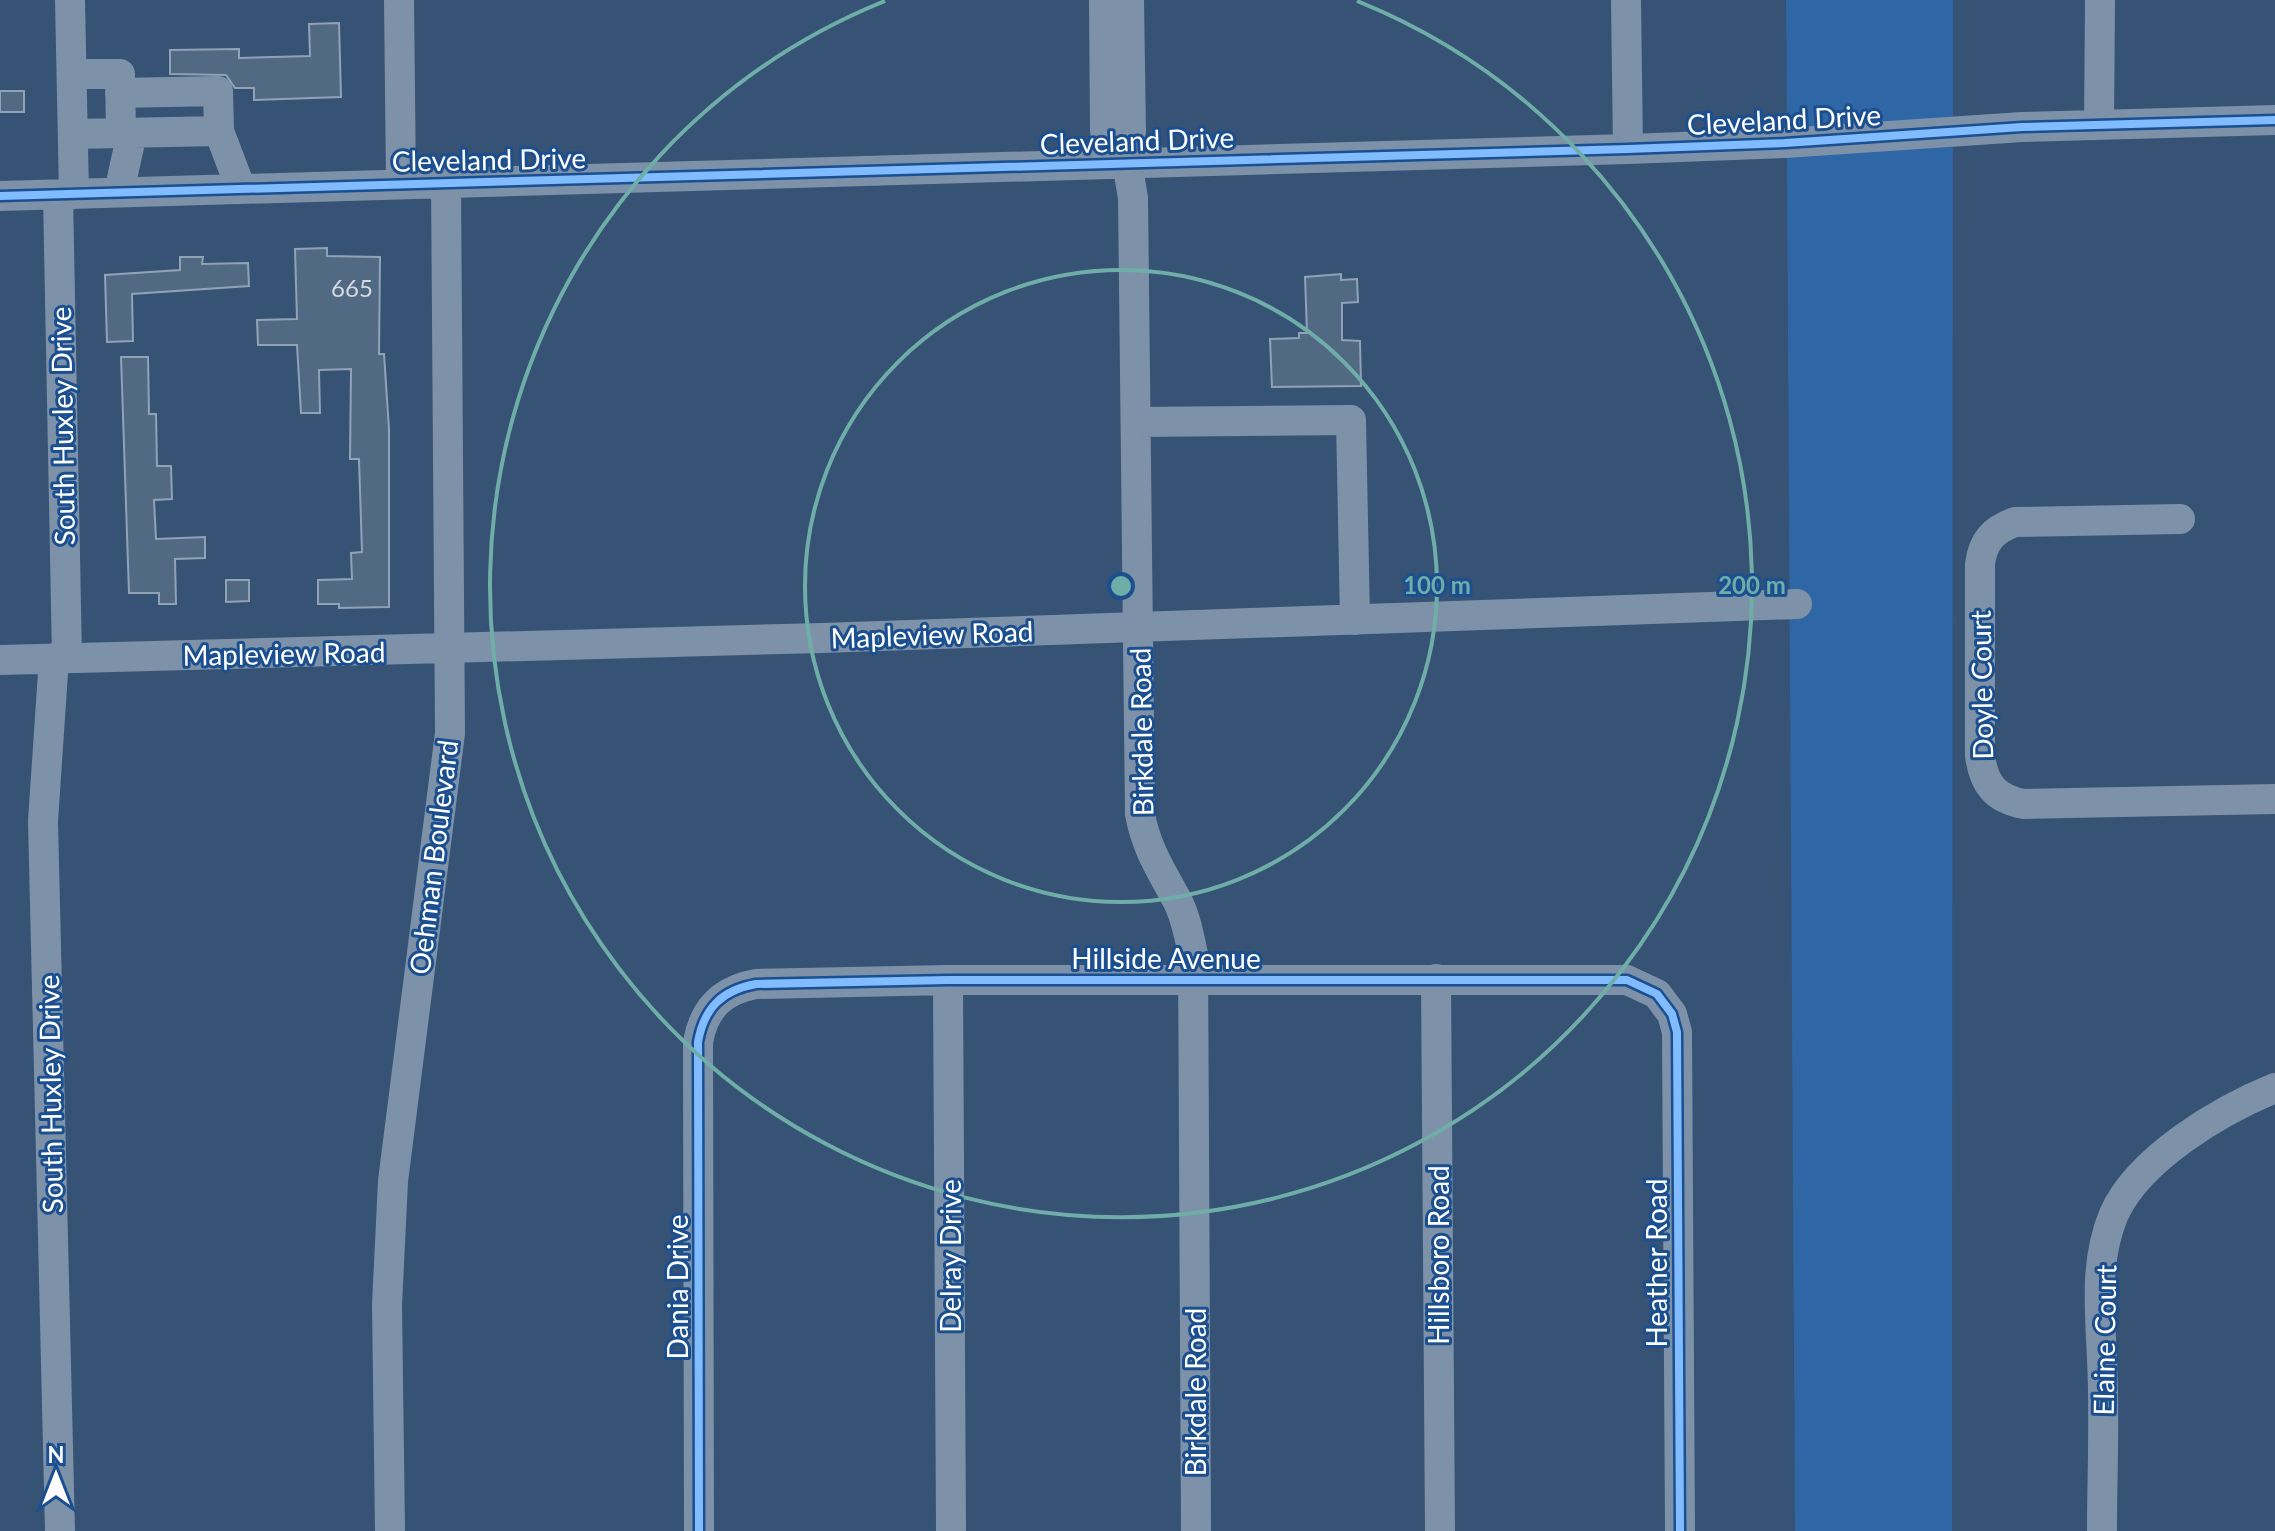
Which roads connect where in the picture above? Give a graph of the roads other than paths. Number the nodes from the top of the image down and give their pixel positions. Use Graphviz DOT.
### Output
graph roads {
  1 [pos="70,0"];
  2 [pos="399,0"];
  3 [pos="1104,0"];
  4 [pos="1129,0"];
  5 [pos="1626,0"];
  6 [pos="2100,0"];
  7 [pos="72,74"];
  8 [pos="120,93"];
  9 [pos="170,114"];
  10 [pos="2275,120"];
  11 [pos="2099,125"];
  12 [pos="219,131"];
  13 [pos="126,133"];
  14 [pos="73,134"];
  15 [pos="1628,149"];
  16 [pos="1127,162"];
  17 [pos="446,182"];
  18 [pos="401,183"];
  19 [pos="241,189"];
  20 [pos="119,192"];
  21 [pos="66,194"];
  22 [pos="0,196"];
  23 [pos="1136,422"];
  24 [pos="2180,519"];
  25 [pos="1797,604"];
  26 [pos="1355,620"];
  27 [pos="1138,627"];
  28 [pos="451,648"];
  29 [pos="60,658"];
  30 [pos="0,660"];
  31 [pos="2275,799"];
  32 [pos="1436,979"];
  33 [pos="948,980"];
  34 [pos="1193,980"];
  35 [pos="1662,999"];
  36 [pos="698,1042"];
  37 [pos="2275,1088"];
  38 [pos="60,1531"];
  39 [pos="390,1531"];
  40 [pos="699,1531"];
  41 [pos="951,1531"];
  42 [pos="1196,1531"];
  43 [pos="1440,1531"];
  44 [pos="1680,1531"];
  45 [pos="2102,1531"];
  1 -- 7 [label="street, South Huxley Drive"];
  2 -- 18 [label="street"];
  3 -- 16 [label="street"];
  4 -- 16 [label="street"];
  5 -- 15 [label="street"];
  6 -- 11 [label="street"];
  7 -- 8 [label="street"];
  7 -- 14 [label="street, South Huxley Drive"];
  8 -- 9 [label="street"];
  8 -- 13 [label="street"];
  9 -- 12 [label="street"];
  9 -- 12 [label="street"];
  9 -- 13 [label="street"];
  10 -- 11 [label="street, Cleveland Drive"];
  11 -- 15 [label="street, Cleveland Drive"];
  12 -- 19 [label="street"];
  13 -- 14 [label="street"];
  13 -- 20 [label="street"];
  14 -- 21 [label="street, South Huxley Drive"];
  15 -- 16 [label="street, Cleveland Drive"];
  16 -- 17 [label="street, Cleveland Drive"];
  16 -- 23 [label="street, Birkdale Road"];
  17 -- 18 [label="street, Cleveland Drive"];
  17 -- 28 [label="street, Oehman Boulevard"];
  18 -- 19 [label="street, Cleveland Drive"];
  19 -- 20 [label="street, Cleveland Drive"];
  20 -- 21 [label="street, Cleveland Drive"];
  21 -- 22 [label="street, Cleveland Drive"];
  21 -- 29 [label="street, South Huxley Drive"];
  23 -- 26 [label="street"];
  23 -- 27 [label="street, Birkdale Road"];
  24 -- 31 [label="street, Doyle Court"];
  25 -- 26 [label="street, Mapleview Road"];
  26 -- 27 [label="street, Mapleview Road"];
  27 -- 28 [label="street, Mapleview Road"];
  27 -- 34 [label="street, Birkdale Road"];
  28 -- 29 [label="street, Mapleview Road"];
  28 -- 39 [label="street, Oehman Boulevard"];
  29 -- 30 [label="street, Mapleview Road"];
  29 -- 38 [label="street, South Huxley Drive"];
  32 -- 34 [label="street, Hillside Avenue"];
  32 -- 35 [label="street, Hillside Avenue"];
  32 -- 43 [label="street, Hillsboro Road"];
  33 -- 34 [label="street, Hillside Avenue"];
  33 -- 36 [label="street, Hillside Avenue"];
  33 -- 41 [label="street, Delray Drive"];
  34 -- 42 [label="street, Birkdale Road"];
  35 -- 44 [label="street, Heather Road"];
  36 -- 40 [label="street, Dania Drive"];
  37 -- 45 [label="street, Elaine Court"];
}
